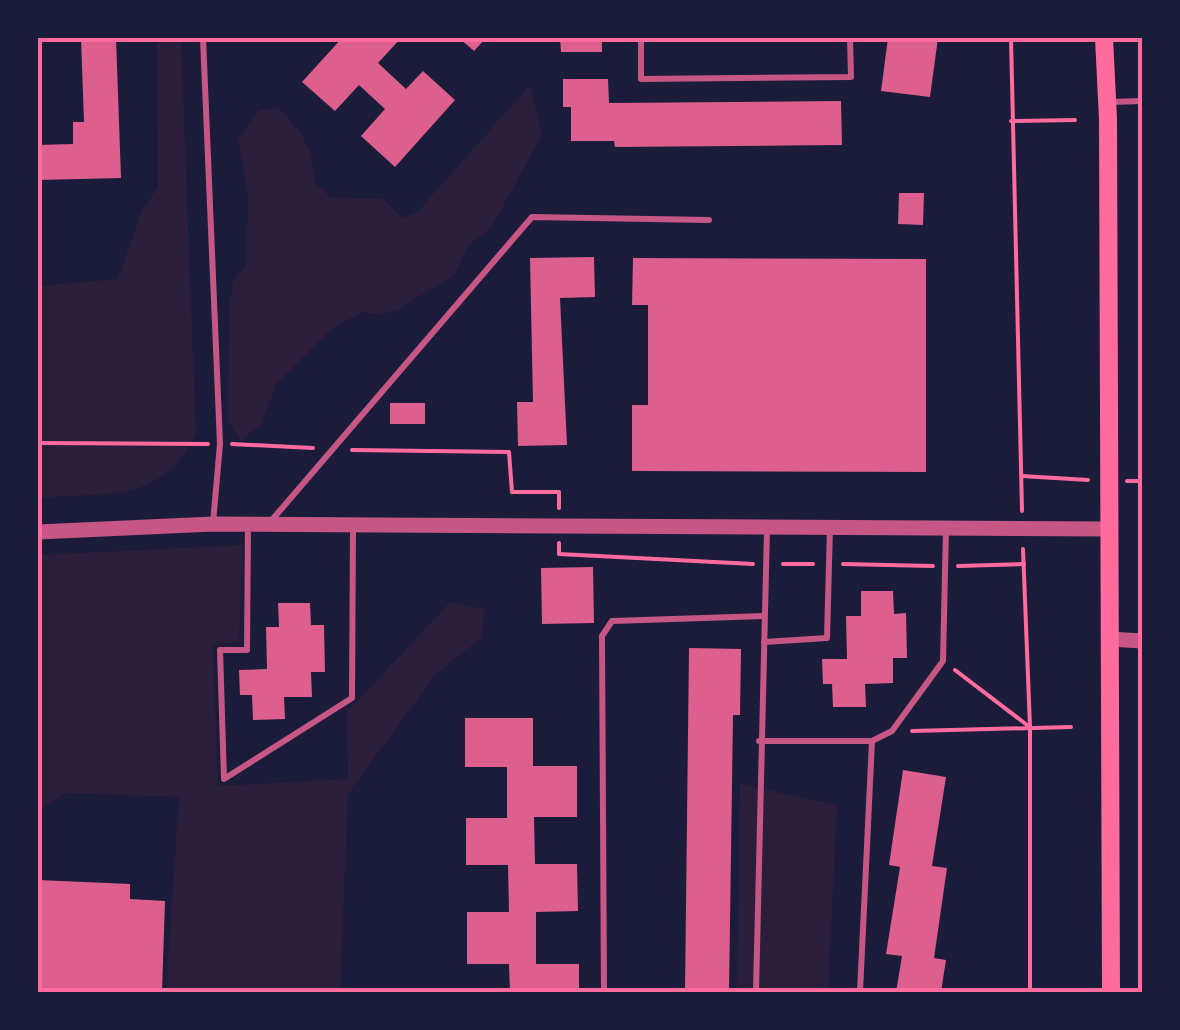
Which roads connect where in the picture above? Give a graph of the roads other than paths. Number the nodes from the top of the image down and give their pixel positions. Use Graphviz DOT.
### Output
graph roads {
  1 [pos="203,38"];
  2 [pos="641,38"];
  3 [pos="850,38"];
  4 [pos="1104,38"];
  5 [pos="1142,101"];
  6 [pos="1104,102"];
  7 [pos="709,220"];
  8 [pos="213,524"];
  9 [pos="248,525"];
  10 [pos="268,526"];
  11 [pos="830,526"];
  12 [pos="946,527"];
  13 [pos="353,528"];
  14 [pos="767,528"];
  15 [pos="1108,529"];
  16 [pos="38,532"];
  17 [pos="764,616"];
  18 [pos="1109,639"];
  19 [pos="764,642"];
  20 [pos="1142,642"];
  21 [pos="759,741"];
  22 [pos="872,742"];
  23 [pos="604,992"];
  24 [pos="756,992"];
  25 [pos="860,992"];
  26 [pos="1110,992"];
  1 -- 8 [label="lane"];
  2 -- 3 [label="lane"];
  4 -- 6 [label="main road"];
  5 -- 6 [label="lane"];
  6 -- 15 [label="main road"];
  7 -- 10 [label="lane"];
  8 -- 9 [label="street"];
  8 -- 16 [label="street"];
  9 -- 10 [label="street"];
  9 -- 13 [label="lane"];
  10 -- 13 [label="street"];
  11 -- 12 [label="street"];
  11 -- 14 [label="street"];
  11 -- 19 [label="lane"];
  12 -- 15 [label="street"];
  12 -- 22 [label="lane"];
  13 -- 14 [label="street"];
  14 -- 17 [label="lane"];
  15 -- 18 [label="main road"];
  17 -- 19 [label="lane"];
  17 -- 23 [label="lane"];
  18 -- 20 [label="street"];
  18 -- 26 [label="main road"];
  19 -- 21 [label="lane"];
  21 -- 22 [label="lane"];
  21 -- 24 [label="lane"];
  22 -- 25 [label="lane"];
}
